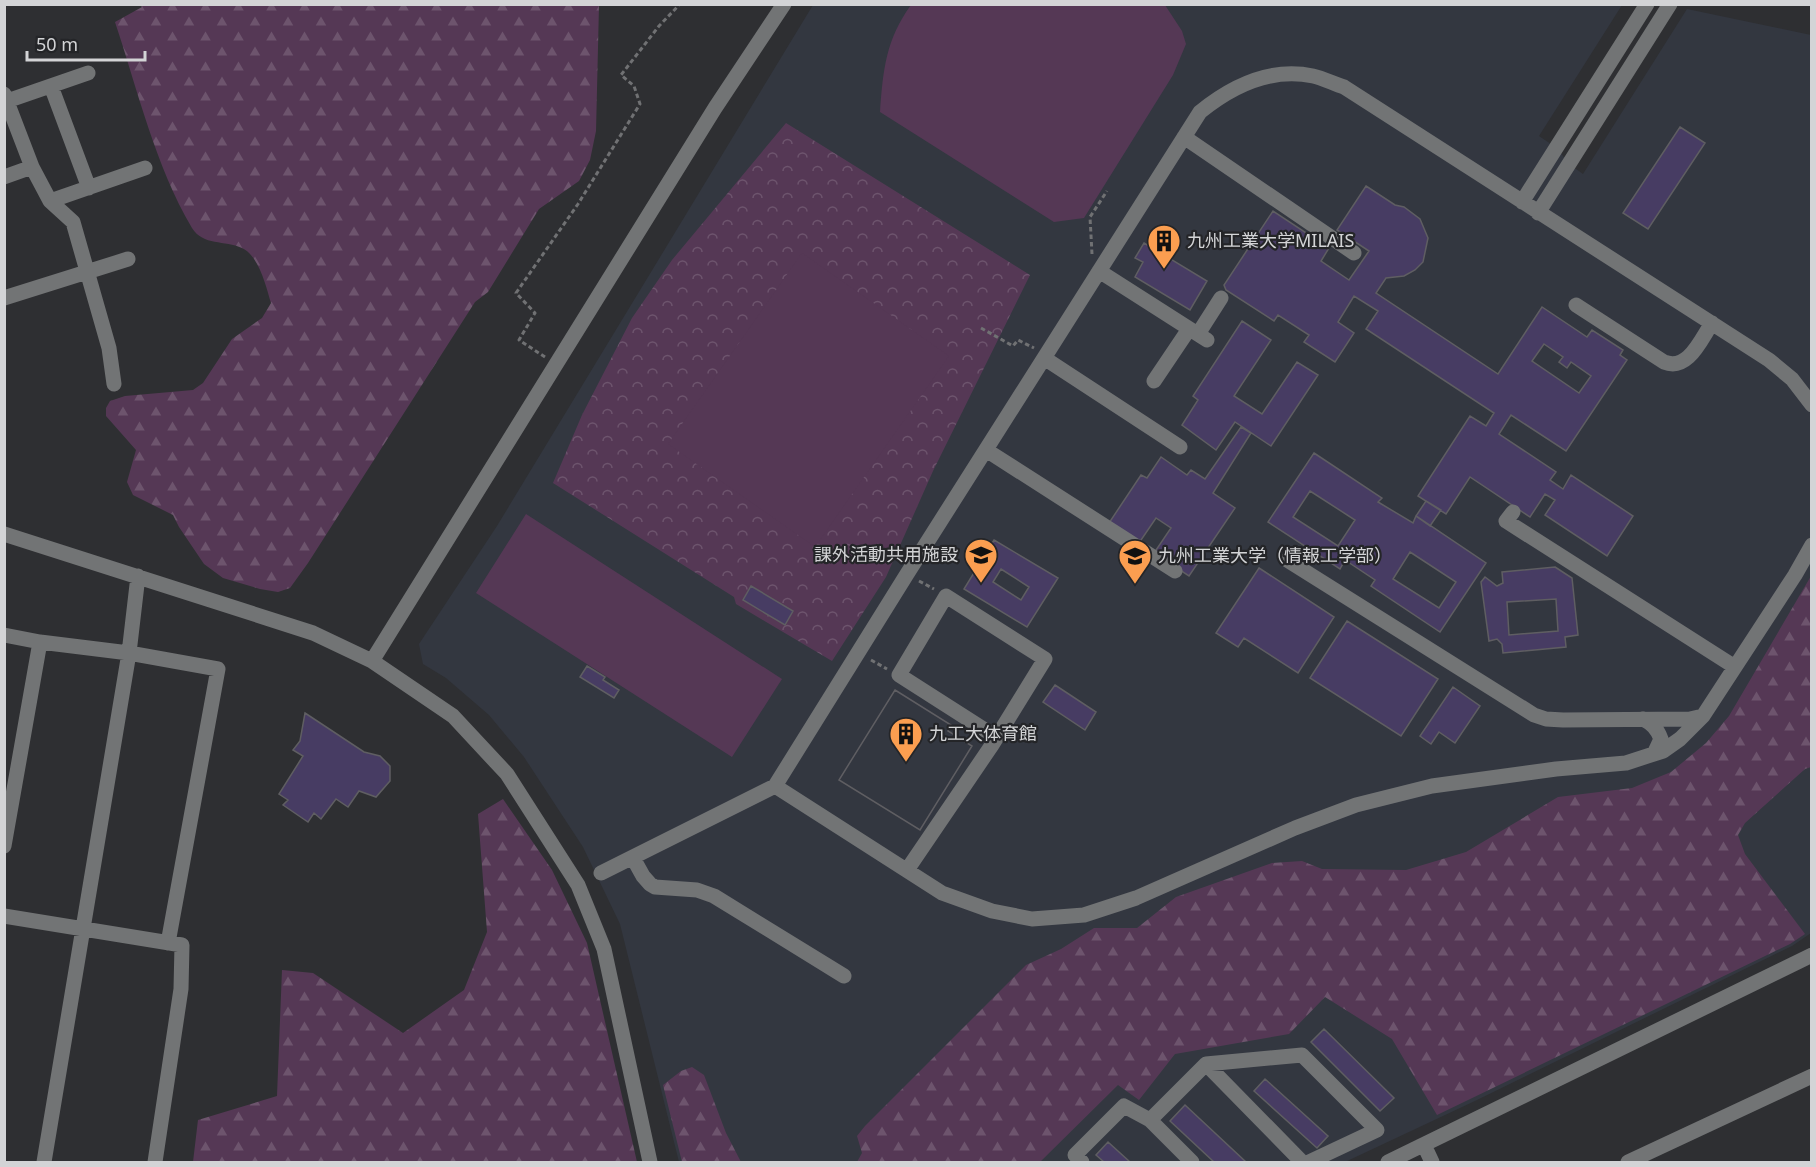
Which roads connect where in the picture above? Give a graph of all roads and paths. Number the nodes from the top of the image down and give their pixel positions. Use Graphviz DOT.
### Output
graph roads {
  1 [pos="680,4"];
  2 [pos="784,4"];
  3 [pos="1647,4"];
  4 [pos="1670,4"];
  5 [pos="88,73"];
  6 [pos="51,86"];
  7 [pos="6,97"];
  8 [pos="1184,137"];
  9 [pos="1562,139"];
  10 [pos="1579,150"];
  11 [pos="32,167"];
  12 [pos="145,168"];
  13 [pos="4,177"];
  14 [pos="89,188"];
  15 [pos="1107,191"];
  16 [pos="50,201"];
  17 [pos="1522,202"];
  18 [pos="1538,213"];
  19 [pos="1354,253"];
  20 [pos="128,259"];
  21 [pos="88,271"];
  22 [pos="1099,271"];
  23 [pos="4,298"];
  24 [pos="1221,298"];
  25 [pos="1576,305"];
  26 [pos="1712,323"];
  27 [pos="981,328"];
  28 [pos="1198,334"];
  29 [pos="1018,340"];
  30 [pos="545,357"];
  31 [pos="1044,358"];
  32 [pos="1154,381"];
  33 [pos="114,384"];
  34 [pos="1812,405"];
  35 [pos="1180,447"];
  36 [pos="986,450"];
  37 [pos="1513,512"];
  38 [pos="4,534"];
  39 [pos="1812,545"];
  40 [pos="1287,560"];
  41 [pos="1175,571"];
  42 [pos="907,574"];
  43 [pos="138,576"];
  44 [pos="946,596"];
  45 [pos="4,635"];
  46 [pos="40,642"];
  47 [pos="129,652"];
  48 [pos="858,652"];
  49 [pos="372,661"];
  50 [pos="1735,667"];
  51 [pos="899,675"];
  52 [pos="1703,716"];
  53 [pos="1642,719"];
  54 [pos="996,737"];
  55 [pos="1654,754"];
  56 [pos="775,786"];
  57 [pos="4,846"];
  58 [pos="633,858"];
  59 [pos="907,870"];
  60 [pos="601,873"];
  61 [pos="4,916"];
  62 [pos="82,930"];
  63 [pos="168,943"];
  64 [pos="1810,958"];
  65 [pos="844,976"];
  66 [pos="1206,1064"];
  67 [pos="1812,1076"];
  68 [pos="1150,1120"];
  69 [pos="1424,1145"];
  70 [pos="44,1162"];
  71 [pos="155,1162"];
  72 [pos="650,1162"];
  73 [pos="1082,1162"];
  74 [pos="1192,1162"];
  75 [pos="1302,1162"];
  76 [pos="1309,1162"];
  77 [pos="1388,1162"];
  78 [pos="1431,1162"];
  79 [pos="1628,1162"];
  1 -- 30 [label="path"];
  2 -- 49 [label="street"];
  3 -- 9 [label="street"];
  4 -- 10 [label="street"];
  5 -- 6 [label="street"];
  6 -- 7 [label="street"];
  6 -- 14 [label="street"];
  7 -- 11 [label="street"];
  8 -- 17 [label="street"];
  8 -- 19 [label="street"];
  8 -- 22 [label="street"];
  9 -- 10 [label="street"];
  9 -- 17 [label="street"];
  10 -- 18 [label="street"];
  11 -- 13 [label="street"];
  11 -- 16 [label="street"];
  12 -- 14 [label="street"];
  14 -- 16 [label="street"];
  15 -- 22 [label="path"];
  16 -- 21 [label="street"];
  17 -- 18 [label="street"];
  18 -- 26 [label="street"];
  20 -- 21 [label="street"];
  21 -- 23 [label="street"];
  21 -- 33 [label="street"];
  22 -- 28 [label="street"];
  22 -- 31 [label="street"];
  24 -- 28 [label="street"];
  25 -- 26 [label="street"];
  26 -- 34 [label="street"];
  27 -- 29 [label="path"];
  28 -- 32 [label="street"];
  31 -- 35 [label="street"];
  31 -- 36 [label="street"];
  36 -- 41 [label="street"];
  36 -- 42 [label="street"];
  37 -- 50 [label="street"];
  38 -- 43 [label="street"];
  39 -- 50 [label="street"];
  40 -- 53 [label="street"];
  42 -- 44 [label="path"];
  42 -- 48 [label="street"];
  43 -- 47 [label="street"];
  43 -- 49 [label="street"];
  44 -- 51 [label="street"];
  44 -- 54 [label="street"];
  45 -- 46 [label="street"];
  46 -- 47 [label="street"];
  46 -- 57 [label="street"];
  47 -- 62 [label="street"];
  47 -- 63 [label="street"];
  48 -- 51 [label="path"];
  48 -- 56 [label="street"];
  49 -- 72 [label="street"];
  50 -- 52 [label="street"];
  51 -- 54 [label="street"];
  52 -- 53 [label="street"];
  52 -- 55 [label="street"];
  53 -- 55 [label="street"];
  54 -- 59 [label="street"];
  55 -- 59 [label="street"];
  56 -- 58 [label="street"];
  56 -- 59 [label="street"];
  58 -- 60 [label="street"];
  58 -- 65 [label="street"];
  61 -- 62 [label="street"];
  62 -- 63 [label="street"];
  62 -- 70 [label="street"];
  63 -- 71 [label="street"];
  64 -- 69 [label="street"];
  66 -- 68 [label="street"];
  66 -- 75 [label="street"];
  66 -- 76 [label="street"];
  67 -- 79 [label="street"];
  68 -- 73 [label="street"];
  68 -- 74 [label="street"];
  69 -- 77 [label="street"];
  69 -- 78 [label="street"];
}
